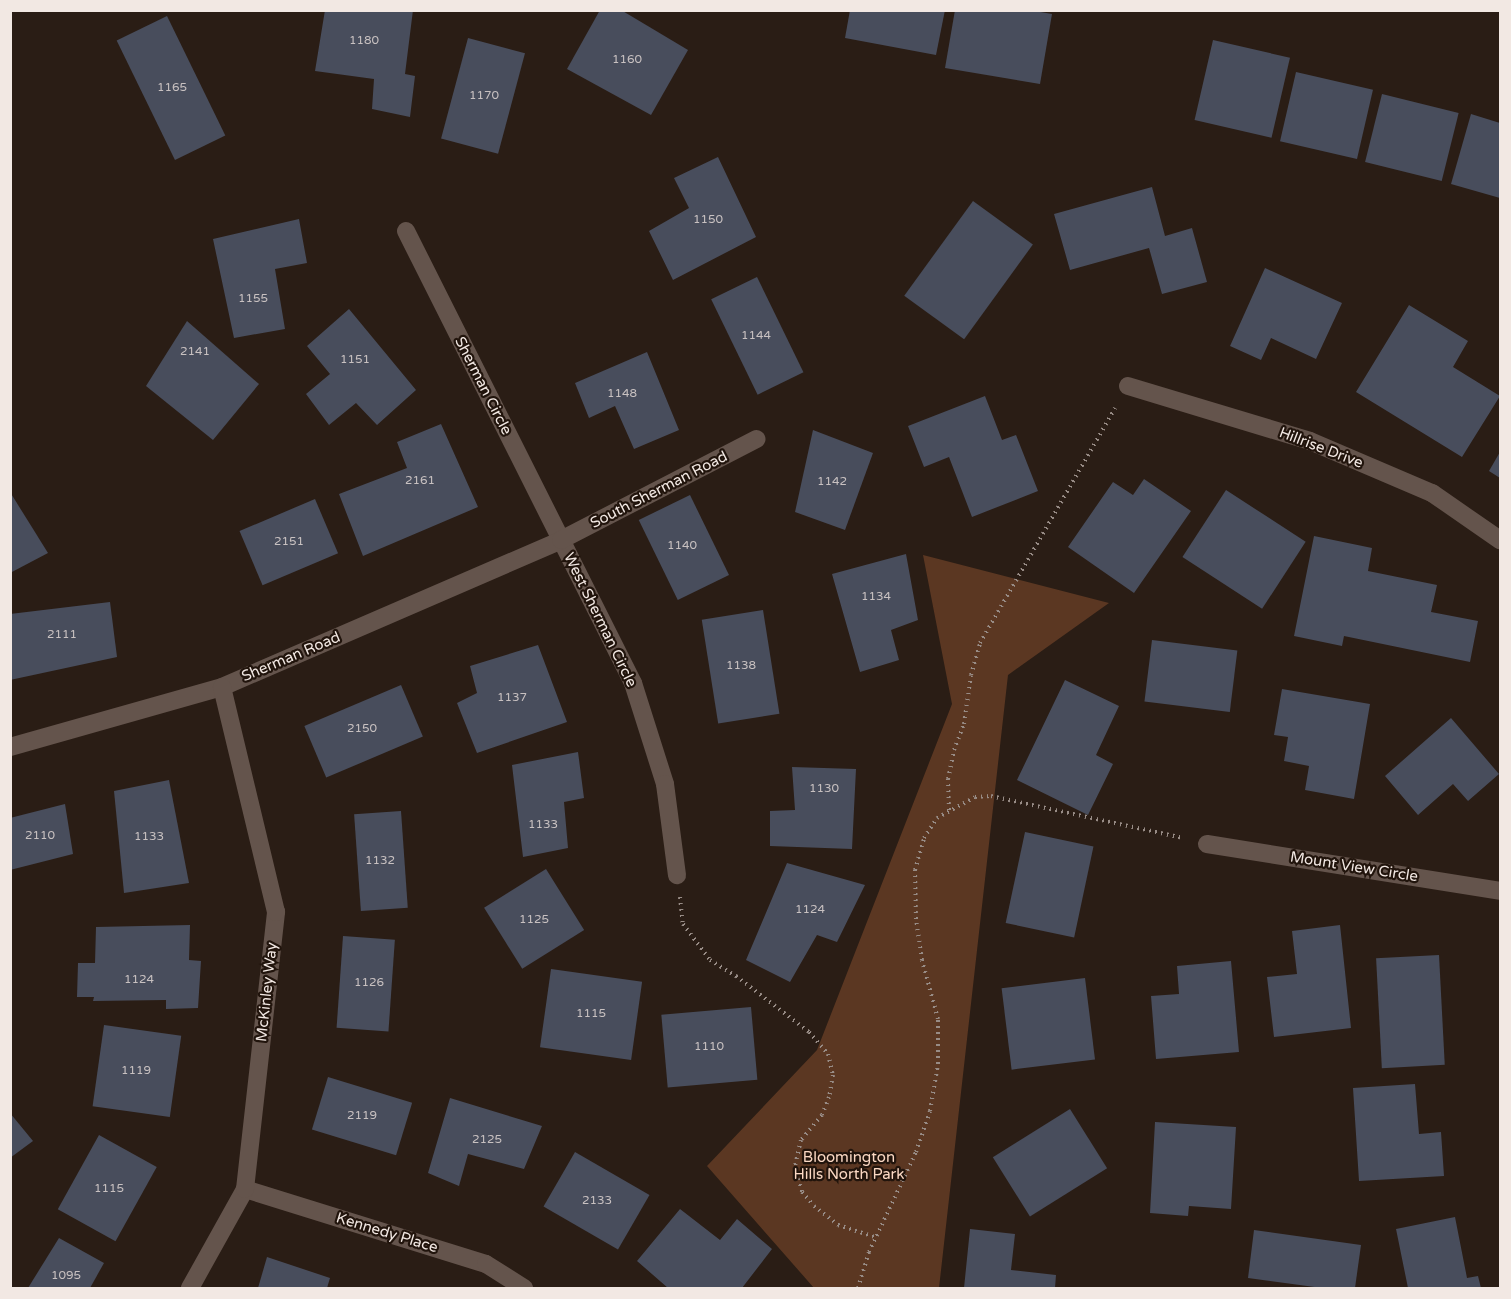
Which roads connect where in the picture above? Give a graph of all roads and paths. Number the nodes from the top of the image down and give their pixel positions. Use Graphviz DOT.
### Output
graph roads {
  1 [pos="406,231"];
  2 [pos="1128,386"];
  3 [pos="757,439"];
  4 [pos="561,540"];
  5 [pos="1500,540"];
  6 [pos="222,687"];
  7 [pos="10,747"];
  8 [pos="949,810"];
  9 [pos="1207,844"];
  10 [pos="677,875"];
  11 [pos="1500,891"];
  12 [pos="245,1189"];
  13 [pos="876,1237"];
  14 [pos="190,1288"];
  15 [pos="524,1288"];
  16 [pos="858,1288"];
  1 -- 4 [label="street, Sherman Circle"];
  2 -- 5 [label="street, Hillrise Drive"];
  2 -- 8 [label="path"];
  3 -- 4 [label="street, South Sherman Road"];
  4 -- 6 [label="street, Sherman Road"];
  4 -- 10 [label="street, West Sherman Circle"];
  6 -- 7 [label="street, Sherman Road"];
  6 -- 12 [label="street, McKinley Way"];
  8 -- 9 [label="path"];
  8 -- 13 [label="path"];
  9 -- 11 [label="street, Mount View Circle"];
  10 -- 13 [label="path"];
  12 -- 14 [label="street, McKinley Way"];
  12 -- 15 [label="street, Kennedy Place"];
  13 -- 16 [label="path"];
}
